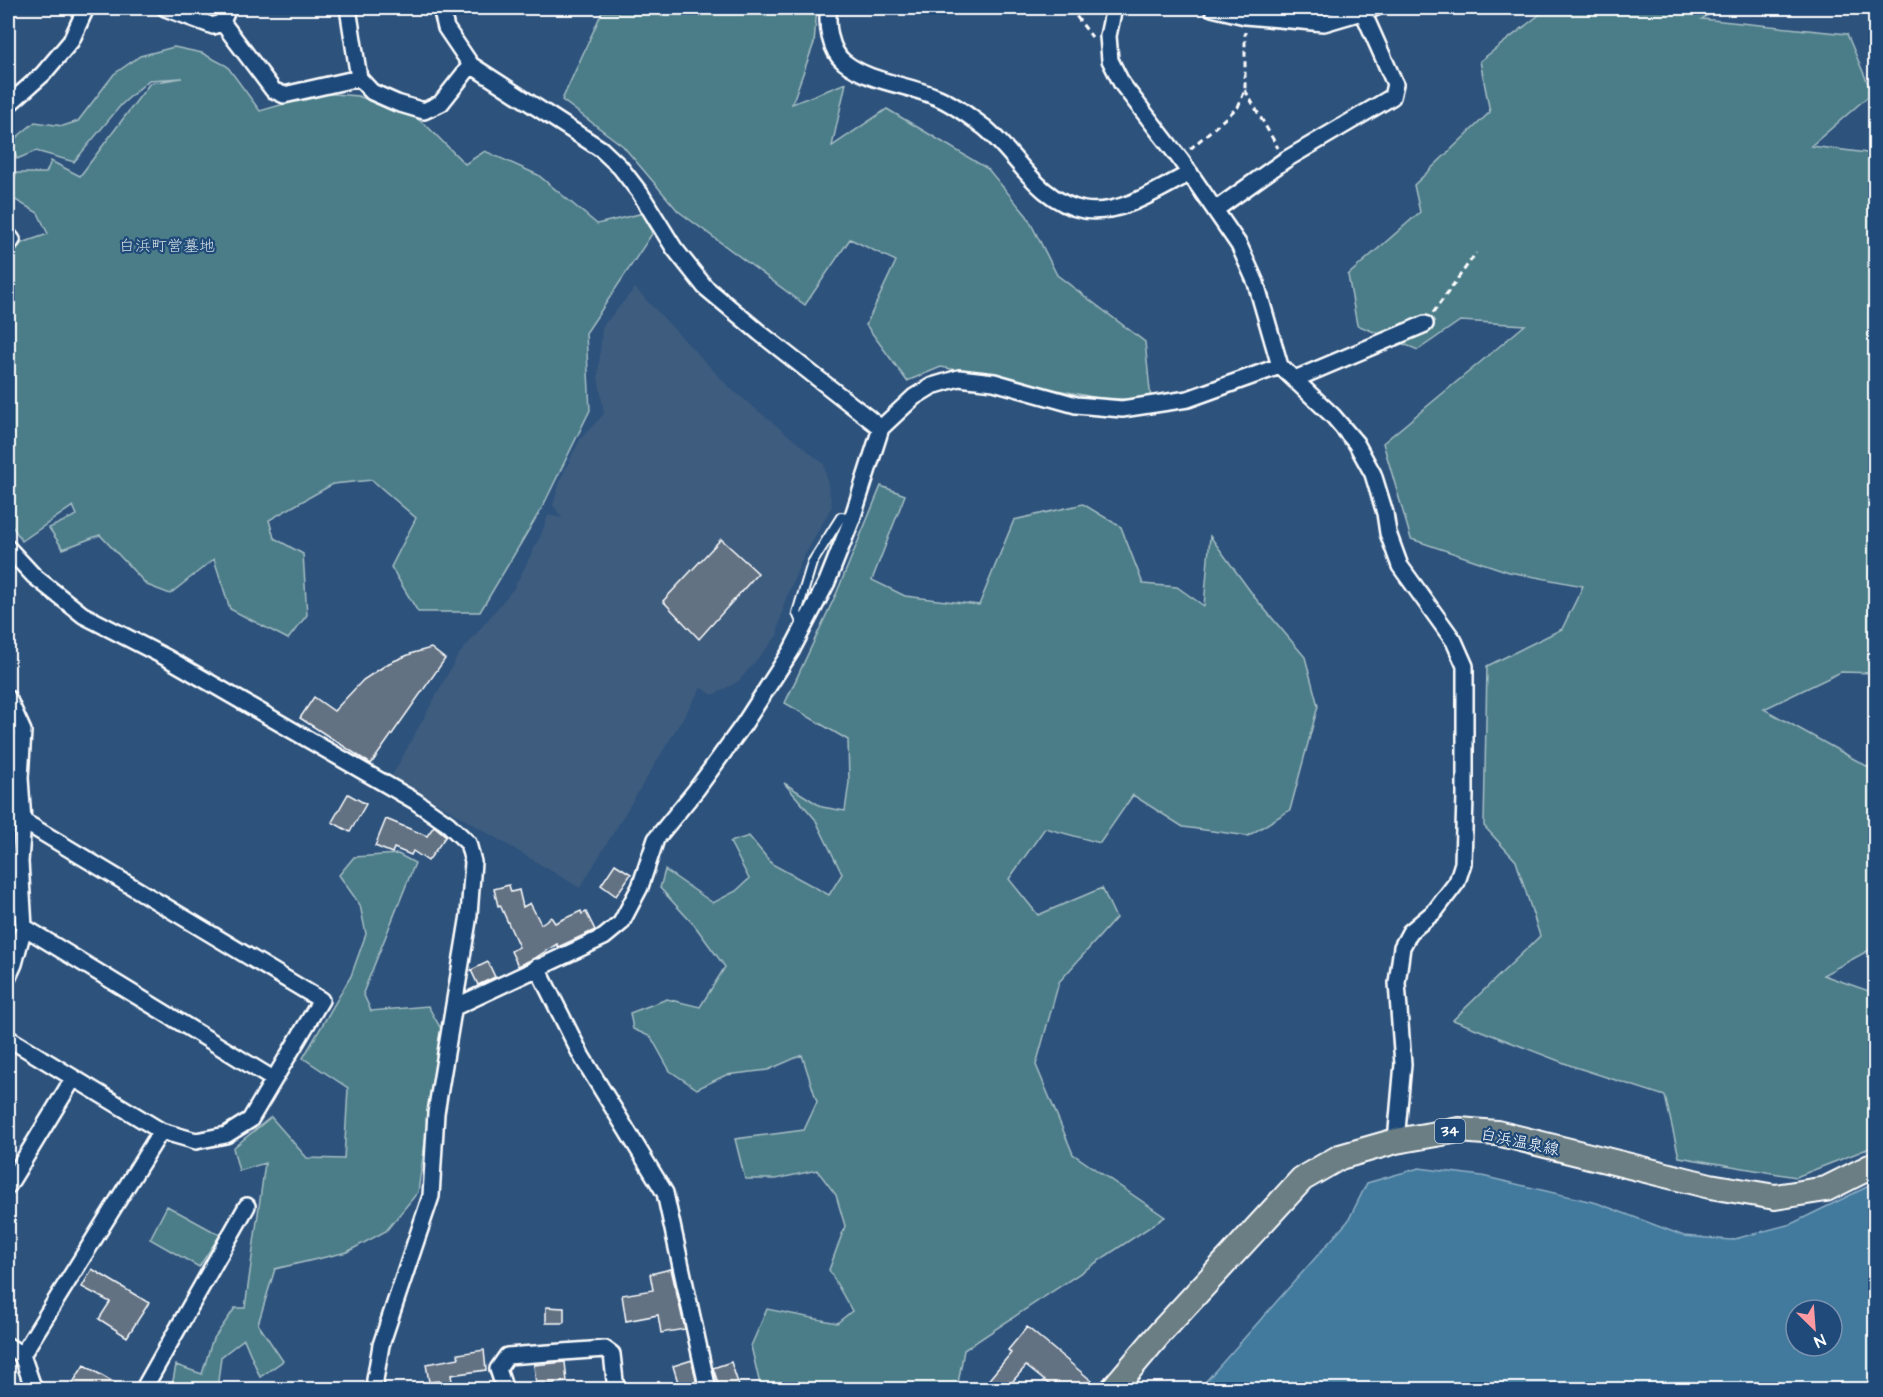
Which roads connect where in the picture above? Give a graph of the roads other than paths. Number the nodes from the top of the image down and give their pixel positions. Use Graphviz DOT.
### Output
graph roads {
  1 [pos="86,8"];
  2 [pos="165,8"];
  3 [pos="348,8"];
  4 [pos="441,8"];
  5 [pos="829,8"];
  6 [pos="1114,8"];
  7 [pos="1212,8"];
  8 [pos="1369,10"];
  9 [pos="1254,13"];
  10 [pos="225,15"];
  11 [pos="471,65"];
  12 [pos="359,78"];
  13 [pos="8,105"];
  14 [pos="1190,173"];
  15 [pos="1215,210"];
  16 [pos="8,235"];
  17 [pos="8,245"];
  18 [pos="1425,324"];
  19 [pos="1280,366"];
  20 [pos="1295,379"];
  21 [pos="881,428"];
  22 [pos="852,519"];
  23 [pos="8,548"];
  24 [pos="803,628"];
  25 [pos="8,698"];
  26 [pos="8,812"];
  27 [pos="23,821"];
  28 [pos="24,927"];
  29 [pos="537,967"];
  30 [pos="8,977"];
  31 [pos="454,1007"];
  32 [pos="8,1038"];
  33 [pos="73,1079"];
  34 [pos="273,1079"];
  35 [pos="160,1131"];
  36 [pos="1396,1141"];
  37 [pos="1875,1164"];
  38 [pos="8,1186"];
  39 [pos="247,1206"];
  40 [pos="8,1346"];
  41 [pos="22,1355"];
  42 [pos="34,1389"];
  43 [pos="143,1389"];
  44 [pos="376,1389"];
  45 [pos="505,1389"];
  46 [pos="616,1389"];
  47 [pos="708,1389"];
  48 [pos="1113,1389"];
  1 -- 13 [label="street"];
  2 -- 10 [label="street"];
  3 -- 12 [label="street"];
  4 -- 11 [label="street"];
  5 -- 14 [label="street"];
  6 -- 14 [label="street"];
  7 -- 9 [label="street"];
  8 -- 9 [label="street"];
  8 -- 15 [label="street"];
  10 -- 12 [label="street"];
  11 -- 12 [label="street"];
  11 -- 21 [label="street"];
  14 -- 15 [label="street"];
  15 -- 19 [label="street"];
  16 -- 17 [label="street"];
  18 -- 20 [label="street"];
  19 -- 20 [label="street"];
  19 -- 21 [label="street"];
  20 -- 36 [label="street"];
  21 -- 22 [label="street"];
  22 -- 24 [label="street"];
  22 -- 24 [label="lane"];
  23 -- 31 [label="street"];
  24 -- 29 [label="street"];
  25 -- 27 [label="street"];
  26 -- 27 [label="street"];
  27 -- 28 [label="street"];
  27 -- 34 [label="street"];
  28 -- 30 [label="street"];
  28 -- 34 [label="street"];
  29 -- 31 [label="street"];
  29 -- 47 [label="street"];
  31 -- 44 [label="street"];
  32 -- 33 [label="street"];
  33 -- 35 [label="street"];
  33 -- 38 [label="street"];
  34 -- 35 [label="street"];
  35 -- 41 [label="street"];
  36 -- 37 [label="main road, 白浜温泉線 / 34"];
  36 -- 48 [label="main road, 白浜温泉線 / 34"];
  39 -- 43 [label="street"];
  40 -- 41 [label="street"];
  41 -- 42 [label="street"];
  45 -- 46 [label="street"];
}
